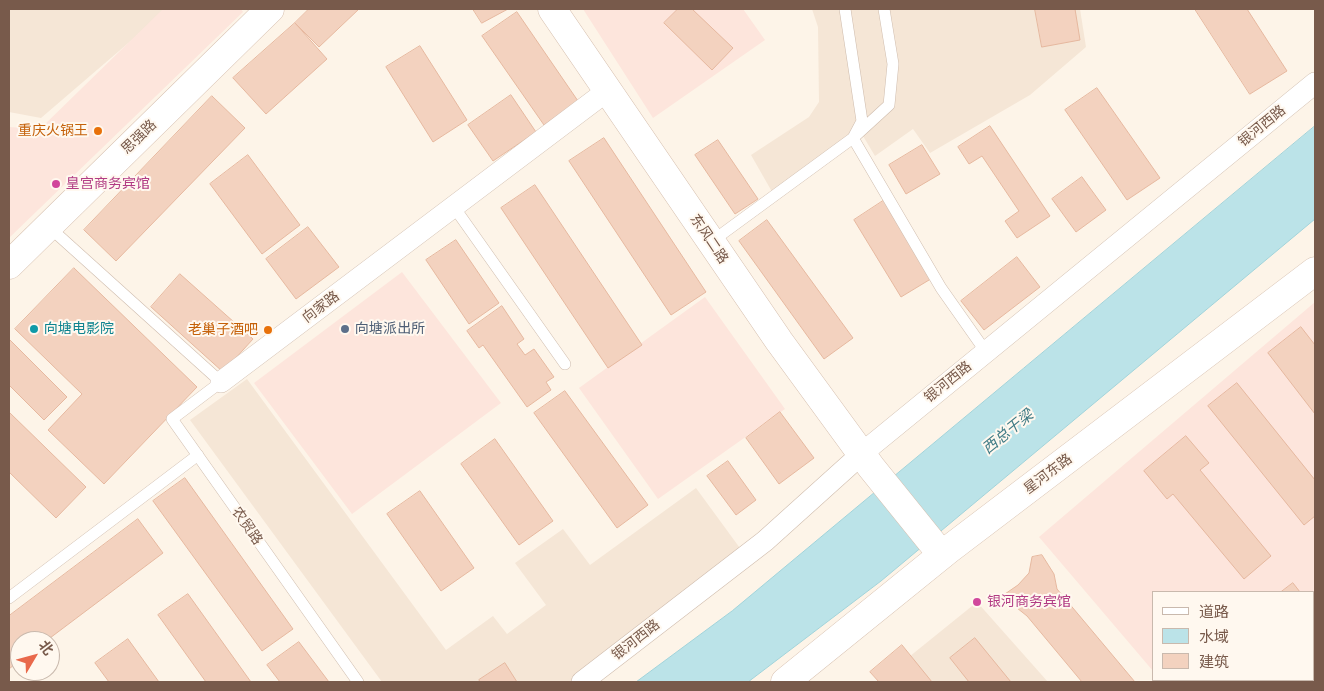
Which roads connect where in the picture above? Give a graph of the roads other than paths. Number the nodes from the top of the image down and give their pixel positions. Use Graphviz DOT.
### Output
graph roads {
  1 [pos="270,9"];
  2 [pos="552,9"];
  3 [pos="845,9"];
  4 [pos="884,9"];
  5 [pos="1315,82"];
  6 [pos="607,91"];
  7 [pos="853,138"];
  8 [pos="454,207"];
  9 [pos="48,226"];
  10 [pos="711,242"];
  11 [pos="9,265"];
  12 [pos="1315,271"];
  13 [pos="986,352"];
  14 [pos="565,364"];
  15 [pos="222,382"];
  16 [pos="198,455"];
  17 [pos="867,460"];
  18 [pos="938,549"];
  19 [pos="9,598"];
  20 [pos="358,682"];
  21 [pos="582,682"];
  22 [pos="785,682"];
  1 -- 9 [label="street, 思强路"];
  2 -- 6 [label="street, 东风二路"];
  3 -- 7 [label="lane"];
  4 -- 7 [label="lane"];
  5 -- 13 [label="street, 银河西路"];
  6 -- 8 [label="street, 向家路"];
  6 -- 10 [label="street, 东风二路"];
  7 -- 10 [label="lane"];
  7 -- 13 [label="lane"];
  8 -- 14 [label="lane"];
  8 -- 15 [label="street, 向家路"];
  9 -- 11 [label="street, 思强路"];
  9 -- 15 [label="lane"];
  10 -- 17 [label="street, 东风二路"];
  12 -- 18 [label="street, 星河东路"];
  13 -- 17 [label="street, 银河西路"];
  15 -- 16 [label="lane, 农贸路"];
  16 -- 19 [label="lane"];
  16 -- 20 [label="lane, 农贸路"];
  17 -- 18 [label="street, 东风二路"];
  17 -- 21 [label="street, 银河西路"];
  18 -- 22 [label="street, 星河东路"];
}
